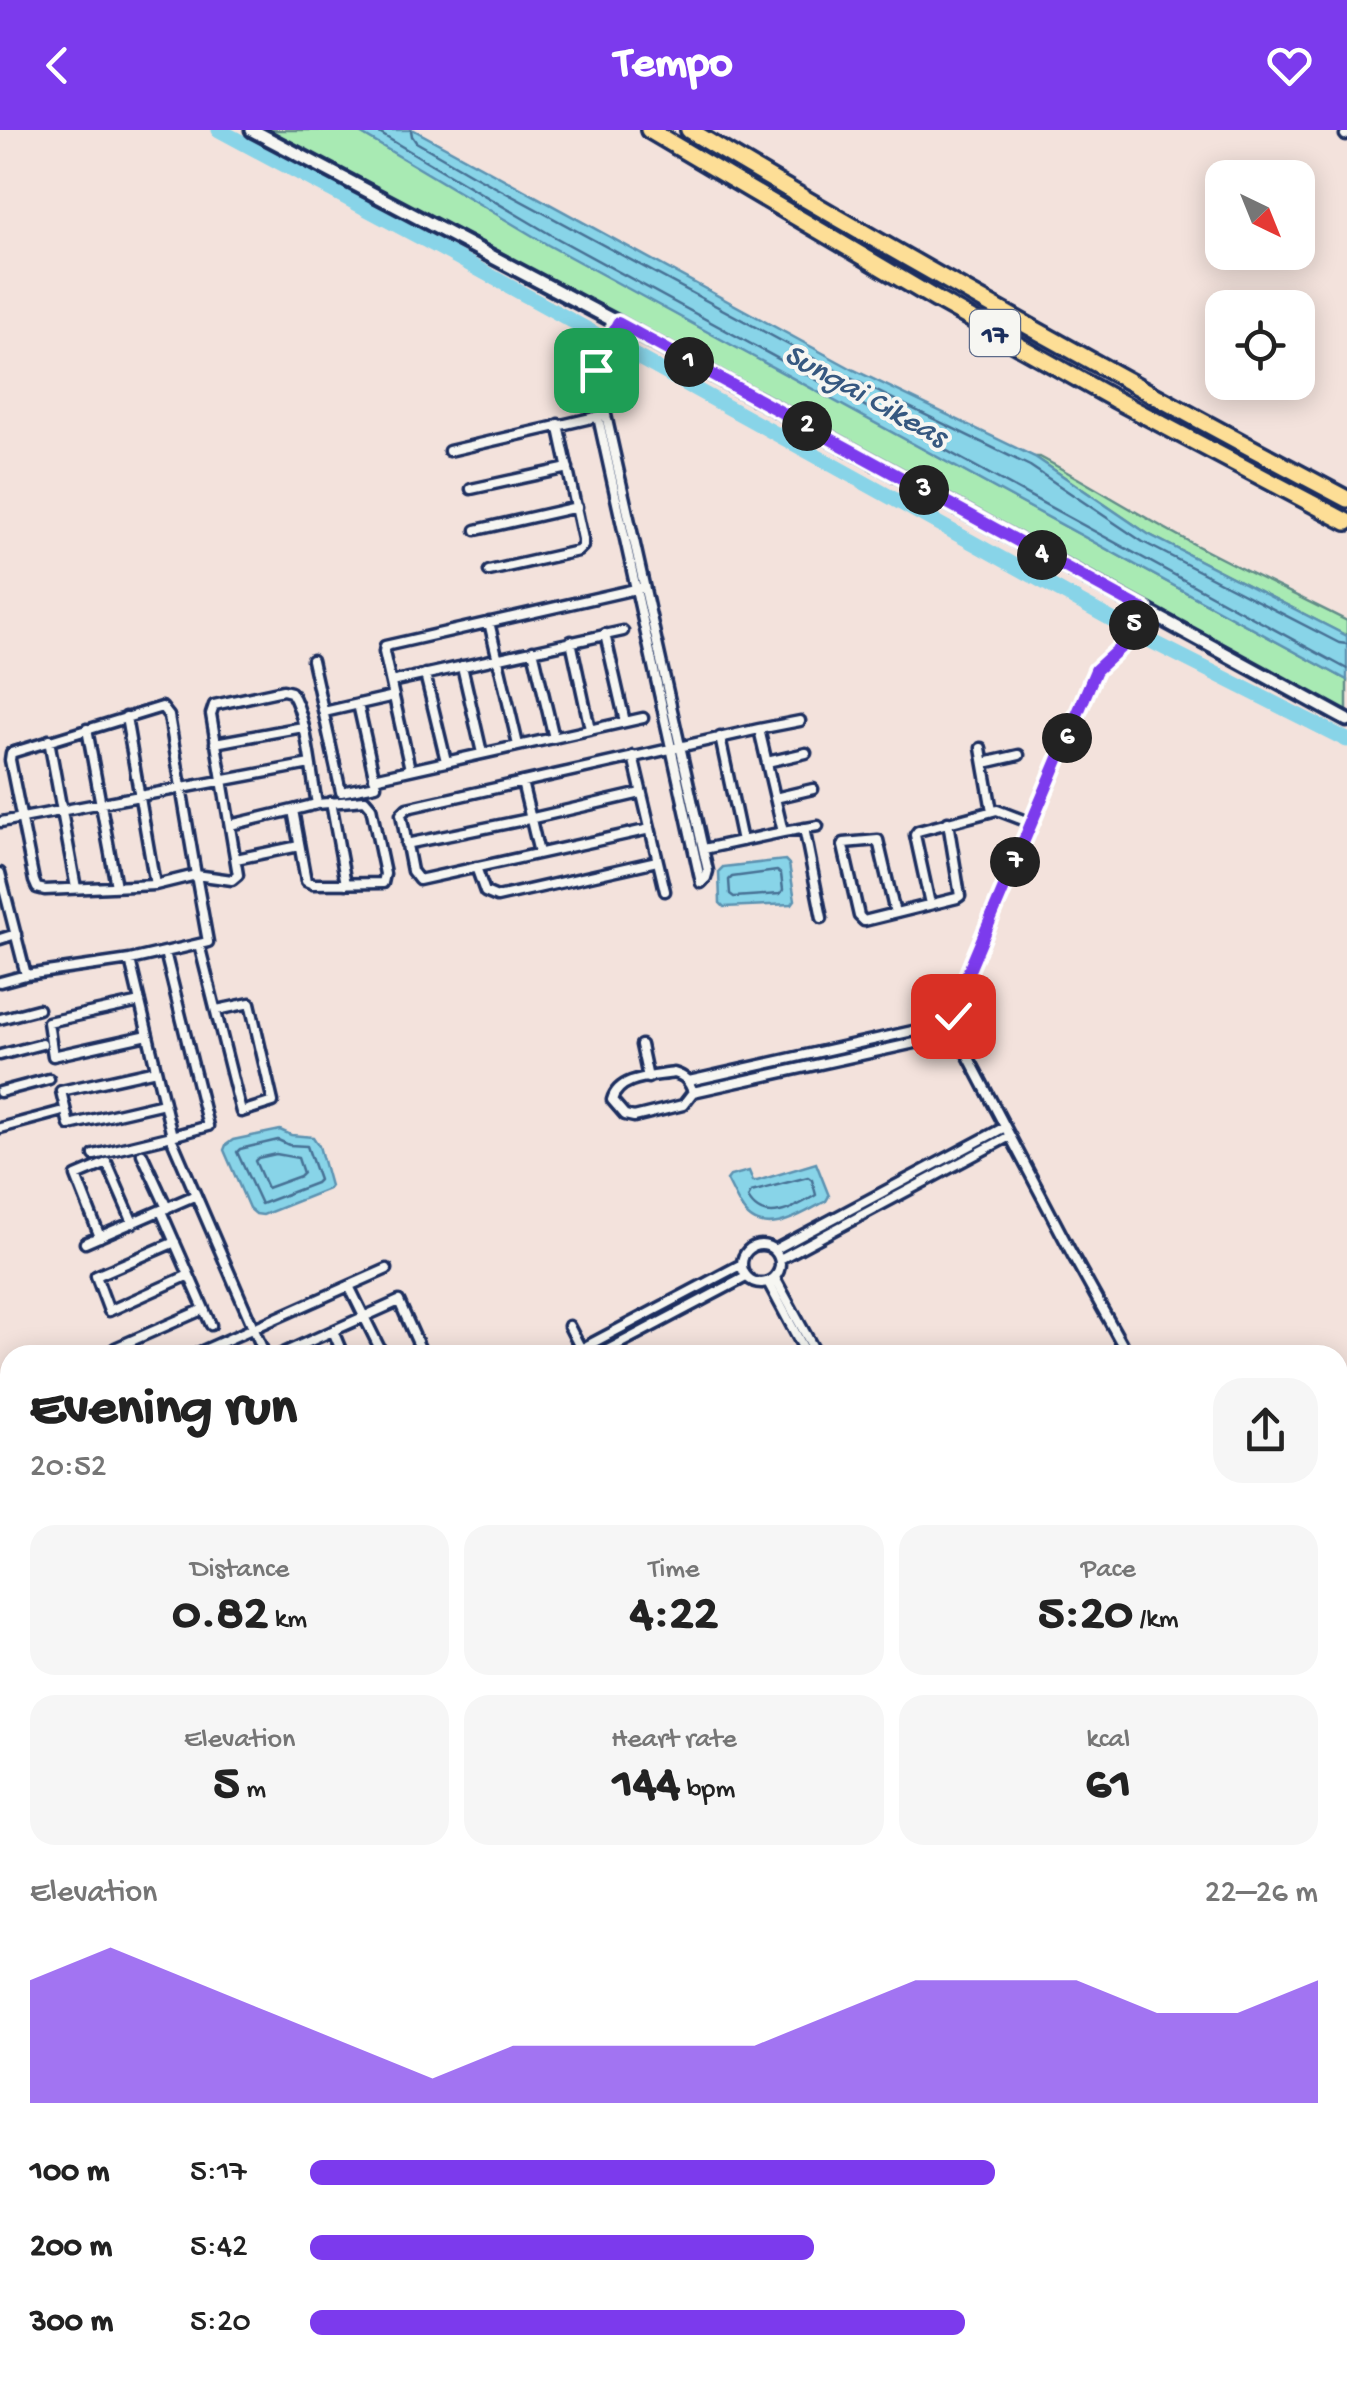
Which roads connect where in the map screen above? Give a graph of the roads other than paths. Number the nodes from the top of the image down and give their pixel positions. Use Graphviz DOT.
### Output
graph roads {
  1 [pos="252,130"];
  2 [pos="650,130"];
  3 [pos="689,130"];
  4 [pos="618,323"];
  5 [pos="601,413"];
  6 [pos="558,424"];
  7 [pos="449,451"];
  8 [pos="568,468"];
  9 [pos="471,489"];
  10 [pos="1347,499"];
  11 [pos="577,506"];
  12 [pos="1347,522"];
  13 [pos="476,530"];
  14 [pos="489,571"];
  15 [pos="640,588"];
  16 [pos="1144,610"];
  17 [pos="489,622"];
  18 [pos="622,630"];
  19 [pos="604,634"];
  20 [pos="570,642"];
  21 [pos="533,650"];
  22 [pos="497,658"];
  23 [pos="312,660"];
  24 [pos="462,666"];
  25 [pos="426,674"];
  26 [pos="391,682"];
  27 [pos="394,696"];
  28 [pos="358,704"];
  29 [pos="324,712"];
  30 [pos="126,717"];
  31 [pos="643,718"];
  32 [pos="800,720"];
  33 [pos="1347,720"];
  34 [pos="625,722"];
  35 [pos="303,727"];
  36 [pos="87,729"];
  37 [pos="760,729"];
  38 [pos="590,730"];
  39 [pos="720,737"];
  40 [pos="554,738"];
  41 [pos="48,740"];
  42 [pos="215,743"];
  43 [pos="518,746"];
  44 [pos="676,746"];
  45 [pos="981,748"];
  46 [pos="482,753"];
  47 [pos="806,753"];
  48 [pos="1019,755"];
  49 [pos="633,756"];
  50 [pos="446,761"];
  51 [pos="767,762"];
  52 [pos="310,764"];
  53 [pos="984,764"];
  54 [pos="410,770"];
  55 [pos="374,778"];
  56 [pos="222,781"];
  57 [pos="522,782"];
  58 [pos="182,788"];
  59 [pos="813,789"];
  60 [pos="642,792"];
  61 [pos="140,796"];
  62 [pos="775,798"];
  63 [pos="332,802"];
  64 [pos="101,803"];
  65 [pos="317,804"];
  66 [pos="293,810"];
  67 [pos="62,811"];
  68 [pos="992,812"];
  69 [pos="22,818"];
  70 [pos="530,819"];
  71 [pos="1,822"];
  72 [pos="948,822"];
  73 [pos="1031,823"];
  74 [pos="230,826"];
  75 [pos="818,826"];
  76 [pos="804,828"];
  77 [pos="650,829"];
  78 [pos="782,832"];
  79 [pos="742,842"];
  80 [pos="406,844"];
  81 [pos="299,846"];
  82 [pos="704,850"];
  83 [pos="538,853"];
  84 [pos="236,859"];
  85 [pos="658,861"];
  86 [pos="476,867"];
  87 [pos="0,872"];
  88 [pos="196,875"];
  89 [pos="346,884"];
  90 [pos="155,885"];
  91 [pos="116,886"];
  92 [pos="76,888"];
  93 [pos="665,891"];
  94 [pos="3,896"];
  95 [pos="930,904"];
  96 [pos="895,913"];
  97 [pos="822,918"];
  98 [pos="16,934"];
  99 [pos="0,939"];
  100 [pos="199,944"];
  101 [pos="166,952"];
  102 [pos="130,960"];
  103 [pos="26,975"];
  104 [pos="0,982"];
  105 [pos="140,1002"];
  106 [pos="38,1008"];
  107 [pos="217,1010"];
  108 [pos="0,1019"];
  109 [pos="953,1022"];
  110 [pos="956,1034"];
  111 [pos="148,1035"];
  112 [pos="42,1044"];
  113 [pos="641,1045"];
  114 [pos="814,1053"];
  115 [pos="0,1055"];
  116 [pos="816,1064"];
  117 [pos="156,1070"];
  118 [pos="648,1078"];
  119 [pos="48,1079"];
  120 [pos="689,1081"];
  121 [pos="0,1092"];
  122 [pos="693,1092"];
  123 [pos="164,1103"];
  124 [pos="60,1112"];
  125 [pos="0,1128"];
  126 [pos="1007,1132"];
  127 [pos="173,1139"];
  128 [pos="94,1154"];
  129 [pos="142,1154"];
  130 [pos="196,1195"];
  131 [pos="164,1209"];
  132 [pos="132,1223"];
  133 [pos="100,1237"];
  134 [pos="175,1242"];
  135 [pos="85,1243"];
  136 [pos="774,1250"];
  137 [pos="780,1259"];
  138 [pos="742,1264"];
  139 [pos="387,1269"];
  140 [pos="189,1275"];
  141 [pos="746,1276"];
  142 [pos="772,1280"];
  143 [pos="350,1286"];
  144 [pos="204,1309"];
  145 [pos="364,1317"];
  146 [pos="211,1325"];
  147 [pos="569,1326"];
  148 [pos="254,1328"];
  149 [pos="333,1331"];
  150 [pos="122,1345"];
  151 [pos="216,1345"];
  152 [pos="261,1345"];
  153 [pos="300,1345"];
  154 [pos="339,1345"];
  155 [pos="378,1345"];
  156 [pos="418,1345"];
  157 [pos="579,1345"];
  158 [pos="596,1345"];
  159 [pos="617,1345"];
  160 [pos="802,1345"];
  161 [pos="811,1345"];
  162 [pos="1123,1345"];
  1 -- 4 [label="main road"];
  2 -- 12 [label="highway, 17"];
  3 -- 10 [label="highway, 17"];
  4 -- 5 [label="street"];
  4 -- 16 [label="main road"];
  5 -- 6 [label="street"];
  5 -- 15 [label="street"];
  6 -- 7 [label="street"];
  6 -- 8 [label="street"];
  8 -- 9 [label="street"];
  8 -- 11 [label="street"];
  11 -- 13 [label="street"];
  11 -- 14 [label="street"];
  15 -- 17 [label="street"];
  15 -- 44 [label="street"];
  16 -- 33 [label="main road"];
  16 -- 73 [label="street"];
  17 -- 22 [label="street"];
  17 -- 26 [label="street"];
  18 -- 19 [label="street"];
  19 -- 20 [label="street"];
  19 -- 34 [label="street"];
  20 -- 21 [label="street"];
  20 -- 38 [label="street"];
  21 -- 22 [label="street"];
  21 -- 40 [label="street"];
  22 -- 24 [label="street"];
  22 -- 43 [label="street"];
  23 -- 29 [label="street"];
  24 -- 25 [label="street"];
  24 -- 46 [label="street"];
  25 -- 26 [label="street"];
  25 -- 50 [label="street"];
  26 -- 27 [label="street"];
  27 -- 28 [label="street"];
  27 -- 54 [label="street"];
  28 -- 29 [label="street"];
  28 -- 55 [label="street"];
  29 -- 55 [label="street"];
  30 -- 36 [label="street"];
  30 -- 58 [label="street"];
  30 -- 61 [label="street"];
  31 -- 34 [label="street"];
  32 -- 37 [label="street"];
  34 -- 38 [label="street"];
  35 -- 42 [label="street"];
  35 -- 42 [label="street"];
  35 -- 52 [label="street"];
  36 -- 41 [label="street"];
  36 -- 64 [label="street"];
  37 -- 39 [label="street"];
  37 -- 51 [label="street"];
  38 -- 40 [label="street"];
  39 -- 44 [label="street"];
  39 -- 79 [label="street"];
  40 -- 43 [label="street"];
  41 -- 67 [label="street"];
  41 -- 69 [label="street"];
  42 -- 56 [label="street"];
  43 -- 46 [label="street"];
  44 -- 49 [label="street"];
  44 -- 82 [label="street"];
  44 -- 82 [label="street"];
  45 -- 53 [label="street"];
  46 -- 50 [label="street"];
  47 -- 51 [label="street"];
  48 -- 53 [label="street"];
  49 -- 57 [label="street"];
  49 -- 60 [label="street"];
  50 -- 54 [label="street"];
  51 -- 62 [label="street"];
  52 -- 56 [label="street"];
  52 -- 65 [label="street"];
  53 -- 68 [label="street"];
  54 -- 55 [label="street"];
  56 -- 58 [label="street"];
  56 -- 74 [label="street"];
  57 -- 70 [label="street"];
  57 -- 80 [label="street"];
  58 -- 61 [label="street"];
  58 -- 88 [label="street"];
  59 -- 62 [label="street"];
  60 -- 70 [label="street"];
  60 -- 77 [label="street"];
  61 -- 64 [label="street"];
  61 -- 90 [label="street"];
  62 -- 78 [label="street"];
  63 -- 65 [label="street"];
  63 -- 89 [label="street"];
  63 -- 89 [label="street"];
  64 -- 67 [label="street"];
  64 -- 91 [label="street"];
  65 -- 66 [label="street"];
  66 -- 74 [label="street"];
  66 -- 81 [label="street"];
  67 -- 69 [label="street"];
  67 -- 92 [label="street"];
  68 -- 72 [label="street"];
  68 -- 73 [label="street"];
  69 -- 71 [label="street"];
  69 -- 92 [label="street"];
  70 -- 80 [label="street"];
  70 -- 83 [label="street"];
  72 -- 95 [label="street"];
  72 -- 95 [label="street"];
  73 -- 109 [label="street"];
  74 -- 84 [label="street"];
  75 -- 76 [label="street"];
  76 -- 78 [label="street"];
  76 -- 97 [label="street"];
  77 -- 83 [label="street"];
  77 -- 85 [label="street"];
  78 -- 79 [label="street"];
  79 -- 82 [label="street"];
  80 -- 86 [label="street"];
  81 -- 84 [label="street"];
  81 -- 89 [label="street"];
  83 -- 86 [label="street"];
  84 -- 88 [label="street"];
  85 -- 86 [label="street"];
  85 -- 93 [label="street"];
  87 -- 94 [label="street"];
  88 -- 90 [label="street"];
  88 -- 100 [label="street"];
  90 -- 91 [label="street"];
  91 -- 92 [label="street"];
  94 -- 98 [label="street"];
  95 -- 96 [label="street"];
  96 -- 96 [label="street"];
  98 -- 99 [label="street"];
  98 -- 103 [label="street"];
  100 -- 101 [label="street"];
  100 -- 107 [label="street"];
  101 -- 102 [label="street"];
  101 -- 127 [label="street"];
  102 -- 103 [label="street"];
  102 -- 105 [label="street"];
  103 -- 104 [label="street"];
  105 -- 111 [label="street"];
  105 -- 111 [label="street"];
  106 -- 108 [label="street"];
  107 -- 107 [label="street"];
  109 -- 110 [label="street"];
  109 -- 114 [label="street"];
  110 -- 116 [label="street"];
  110 -- 126 [label="street"];
  111 -- 117 [label="street"];
  112 -- 115 [label="street"];
  113 -- 118 [label="street"];
  114 -- 116 [label="street"];
  114 -- 120 [label="street"];
  116 -- 122 [label="street"];
  117 -- 123 [label="street"];
  117 -- 123 [label="street"];
  118 -- 120 [label="street"];
  118 -- 122 [label="street"];
  119 -- 121 [label="street"];
  120 -- 122 [label="street"];
  123 -- 127 [label="street"];
  124 -- 125 [label="street"];
  126 -- 136 [label="street"];
  126 -- 137 [label="street"];
  126 -- 162 [label="street"];
  127 -- 128 [label="street"];
  127 -- 130 [label="street"];
  129 -- 131 [label="street"];
  130 -- 131 [label="street"];
  130 -- 148 [label="street"];
  131 -- 132 [label="street"];
  131 -- 134 [label="street"];
  132 -- 133 [label="street"];
  132 -- 133 [label="street"];
  133 -- 135 [label="street"];
  134 -- 140 [label="street"];
  134 -- 140 [label="street"];
  136 -- 137 [label="street"];
  136 -- 138 [label="street"];
  137 -- 142 [label="street"];
  138 -- 141 [label="street"];
  138 -- 158 [label="street"];
  139 -- 143 [label="street"];
  140 -- 144 [label="street"];
  141 -- 142 [label="street"];
  141 -- 159 [label="street"];
  142 -- 160 [label="street"];
  142 -- 161 [label="street"];
  143 -- 145 [label="street"];
  143 -- 148 [label="street"];
  144 -- 146 [label="street"];
  144 -- 150 [label="street"];
  145 -- 149 [label="street"];
  145 -- 155 [label="street"];
  145 -- 156 [label="street"];
  147 -- 157 [label="street"];
  148 -- 151 [label="street"];
  148 -- 152 [label="street"];
  149 -- 153 [label="street"];
  149 -- 154 [label="street"];
}
